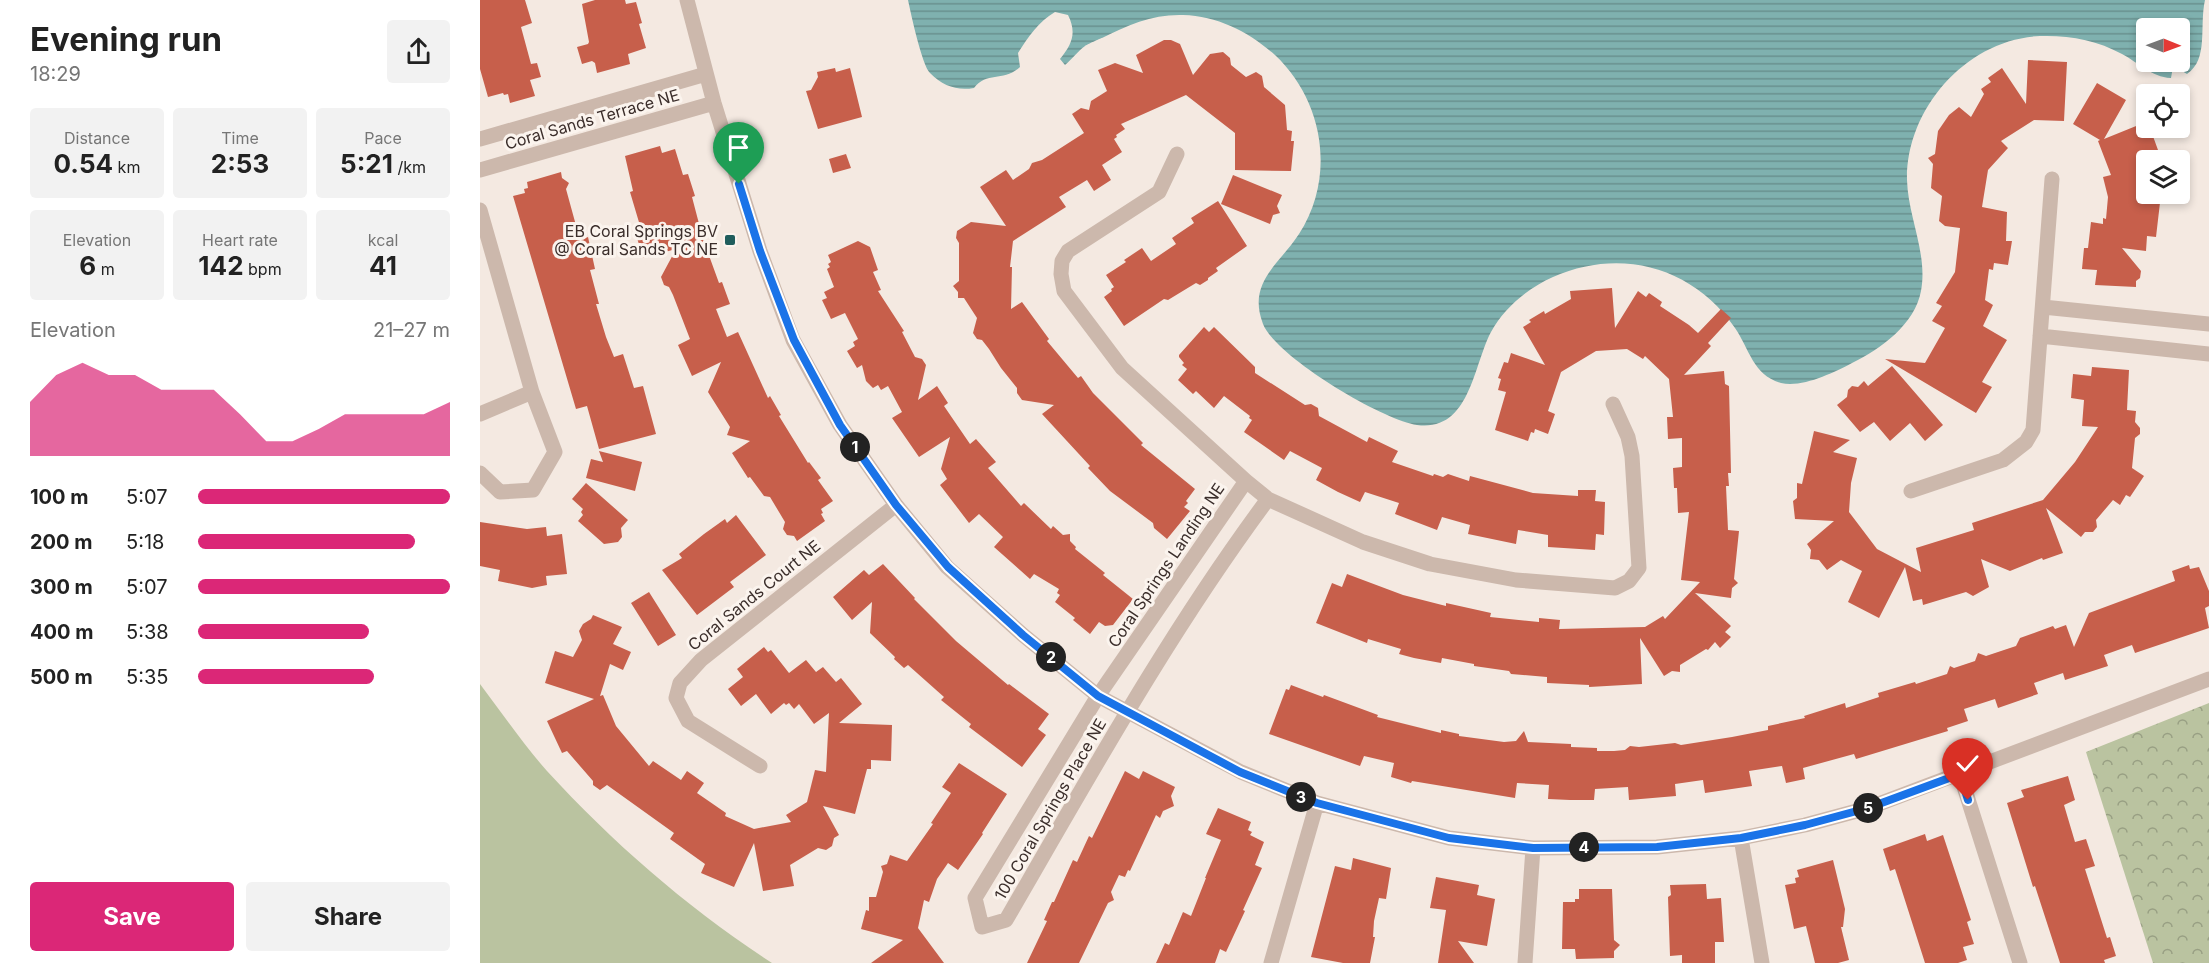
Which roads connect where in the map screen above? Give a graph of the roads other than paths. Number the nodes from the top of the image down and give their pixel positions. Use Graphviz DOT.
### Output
graph roads {
  1 [pos="687,0"];
  2 [pos="706,74"];
  3 [pos="714,103"];
  4 [pos="480,139"];
  5 [pos="1177,154"];
  6 [pos="480,170"];
  7 [pos="2052,179"];
  8 [pos="480,210"];
  9 [pos="2043,307"];
  10 [pos="2209,324"];
  11 [pos="2040,336"];
  12 [pos="2209,354"];
  13 [pos="532,392"];
  14 [pos="1613,404"];
  15 [pos="480,414"];
  16 [pos="480,473"];
  17 [pos="1246,482"];
  18 [pos="1911,491"];
  19 [pos="1268,499"];
  20 [pos="896,505"];
  21 [pos="2209,679"];
  22 [pos="1098,696"];
  23 [pos="1126,712"];
  24 [pos="760,766"];
  25 [pos="1960,774"];
  26 [pos="1317,803"];
  27 [pos="1741,838"];
  28 [pos="1533,848"];
  29 [pos="1271,963"];
  30 [pos="1525,963"];
  31 [pos="1762,963"];
  32 [pos="2020,963"];
  1 -- 2 [label="street"];
  2 -- 3 [label="street"];
  2 -- 4 [label="street, Coral Sands Terrace NE"];
  3 -- 6 [label="street, Coral Sands Terrace NE"];
  3 -- 20 [label="street"];
  5 -- 17 [label="street"];
  7 -- 9 [label="street"];
  8 -- 13 [label="street"];
  9 -- 10 [label="street"];
  9 -- 11 [label="street"];
  11 -- 12 [label="street"];
  11 -- 18 [label="street"];
  13 -- 15 [label="street"];
  13 -- 16 [label="street"];
  14 -- 19 [label="street, Coral Springs Landing NE"];
  17 -- 19 [label="street, Coral Springs Landing NE"];
  17 -- 22 [label="street, Coral Springs Landing NE"];
  19 -- 23 [label="street"];
  20 -- 22 [label="street"];
  20 -- 24 [label="street, Coral Sands Court NE"];
  21 -- 25 [label="street"];
  22 -- 23 [label="street"];
  22 -- 23 [label="street, 100 Coral Springs Place NE"];
  23 -- 26 [label="street"];
  25 -- 27 [label="street"];
  25 -- 32 [label="street"];
  26 -- 28 [label="street"];
  26 -- 29 [label="street"];
  27 -- 28 [label="street"];
  27 -- 31 [label="street"];
  28 -- 30 [label="street"];
}
